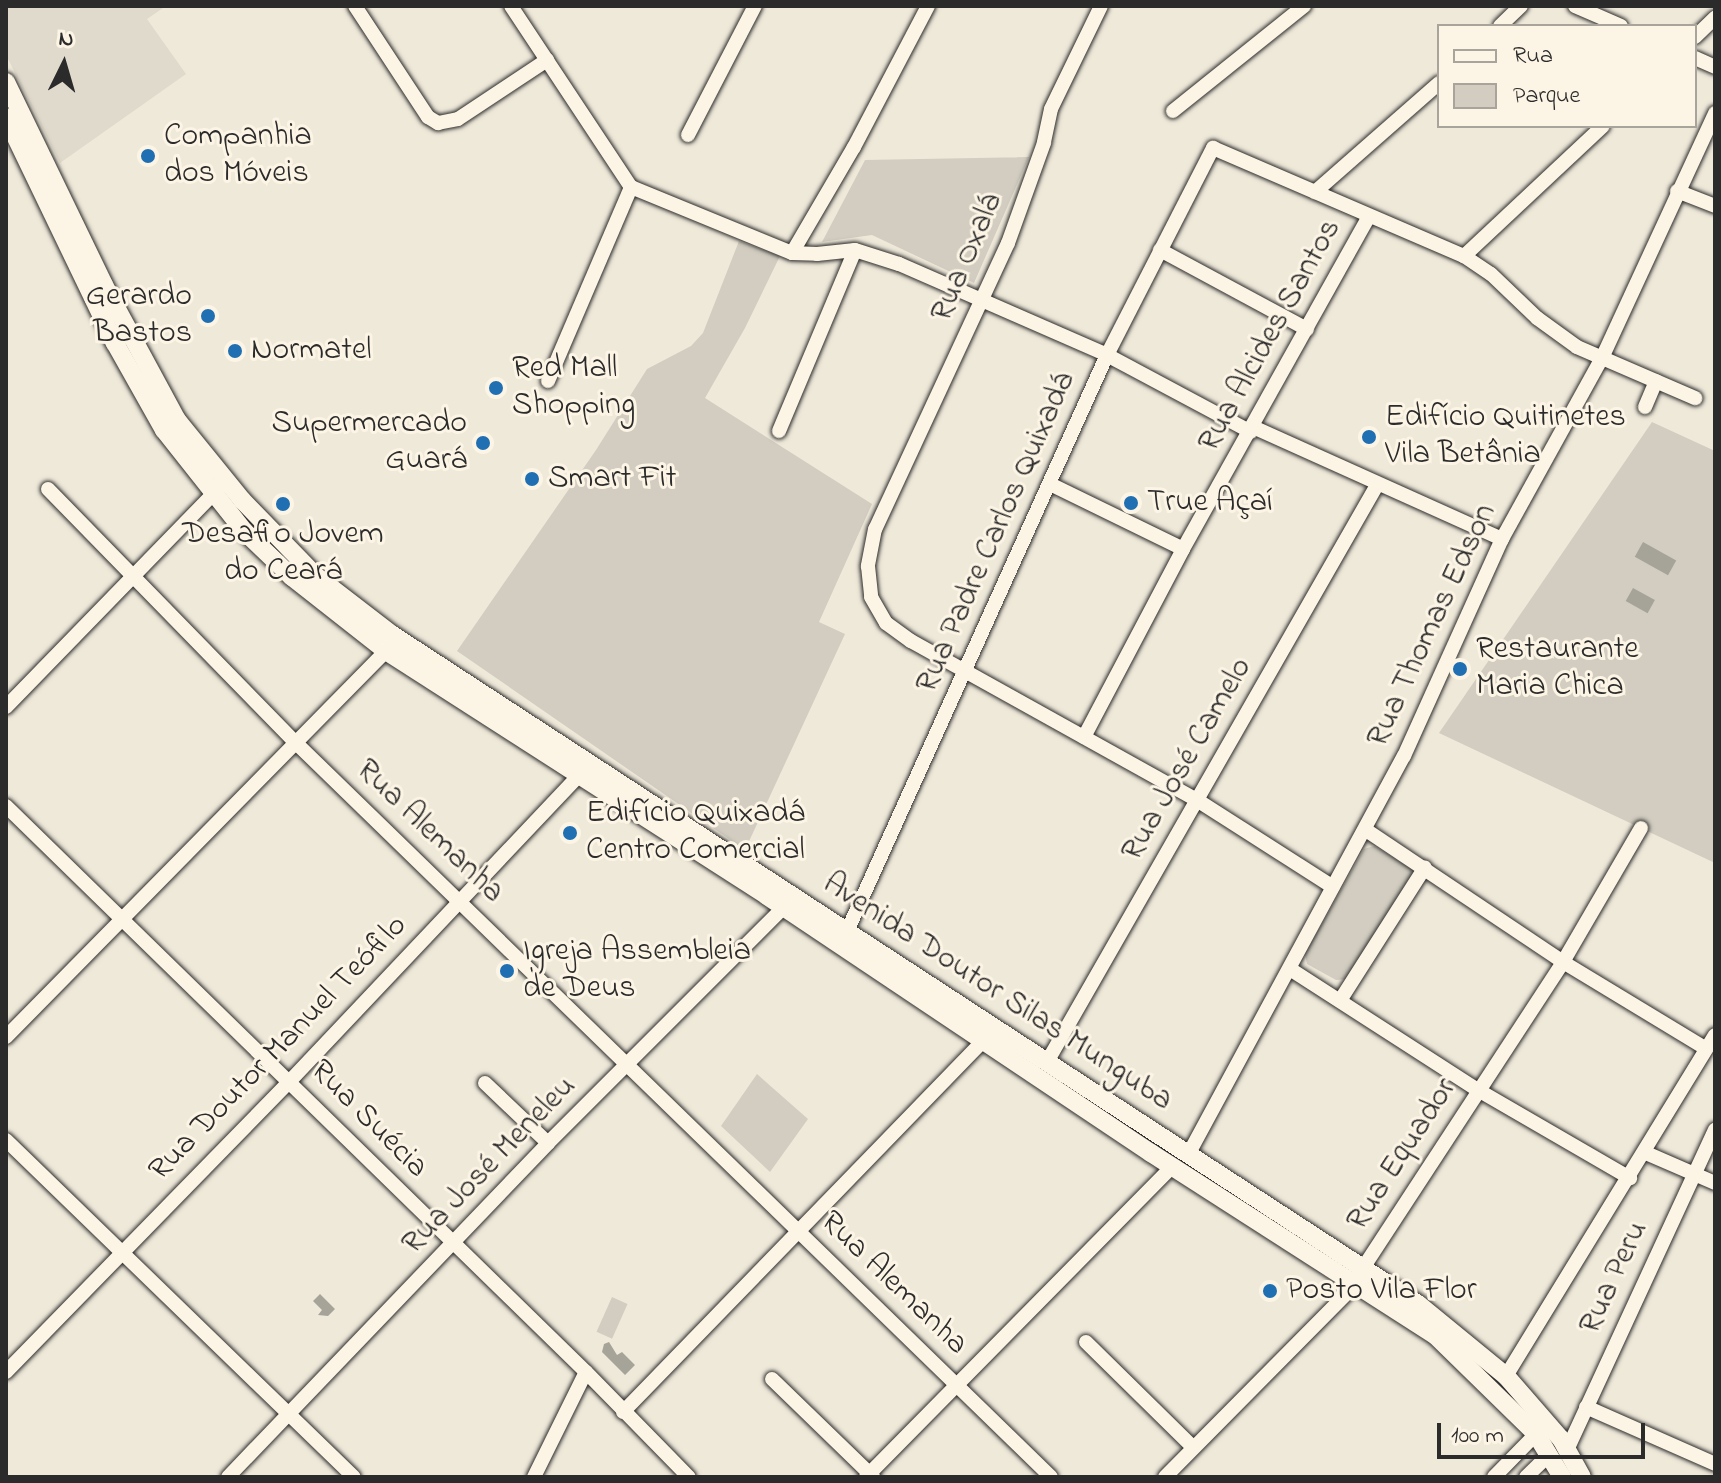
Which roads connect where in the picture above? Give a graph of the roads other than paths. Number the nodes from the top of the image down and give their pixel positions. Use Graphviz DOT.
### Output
graph roads {
  1 [pos="355,6"];
  2 [pos="511,6"];
  3 [pos="755,6"];
  4 [pos="928,6"];
  5 [pos="1101,6"];
  6 [pos="1304,6"];
  7 [pos="1521,6"];
  8 [pos="1575,6"];
  9 [pos="1715,18"];
  10 [pos="1502,24"];
  11 [pos="1616,24"];
  12 [pos="1697,35"];
  13 [pos="547,60"];
  14 [pos="6,82"];
  15 [pos="1437,85"];
  16 [pos="1173,111"];
  17 [pos="1715,113"];
  18 [pos="6,117"];
  19 [pos="1601,128"];
  20 [pos="688,135"];
  21 [pos="631,187"];
  22 [pos="1677,191"];
  23 [pos="1315,192"];
  24 [pos="1715,206"];
  25 [pos="1369,216"];
  26 [pos="855,250"];
  27 [pos="1160,250"];
  28 [pos="792,253"];
  29 [pos="1464,256"];
  30 [pos="982,299"];
  31 [pos="1307,329"];
  32 [pos="1107,355"];
  33 [pos="1602,358"];
  34 [pos="548,381"];
  35 [pos="1656,381"];
  36 [pos="1695,398"];
  37 [pos="1645,407"];
  38 [pos="1252,429"];
  39 [pos="779,431"];
  40 [pos="1050,484"];
  41 [pos="1377,485"];
  42 [pos="219,488"];
  43 [pos="48,489"];
  44 [pos="1502,539"];
  45 [pos="1183,549"];
  46 [pos="132,576"];
  47 [pos="386,651"];
  48 [pos="967,669"];
  49 [pos="6,707"];
  50 [pos="1084,737"];
  51 [pos="295,742"];
  52 [pos="585,769"];
  53 [pos="1197,800"];
  54 [pos="6,806"];
  55 [pos="1641,828"];
  56 [pos="1366,830"];
  57 [pos="1425,867"];
  58 [pos="1333,887"];
  59 [pos="461,900"];
  60 [pos="789,902"];
  61 [pos="124,919"];
  62 [pos="844,937"];
  63 [pos="1563,962"];
  64 [pos="1290,969"];
  65 [pos="1341,999"];
  66 [pos="1715,1035"];
  67 [pos="6,1037"];
  68 [pos="982,1042"];
  69 [pos="1705,1048"];
  70 [pos="1047,1062"];
  71 [pos="626,1066"];
  72 [pos="289,1082"];
  73 [pos="485,1083"];
  74 [pos="1478,1090"];
  75 [pos="1715,1129"];
  76 [pos="6,1140"];
  77 [pos="548,1143"];
  78 [pos="1646,1153"];
  79 [pos="1188,1155"];
  80 [pos="1172,1167"];
  81 [pos="1694,1173"];
  82 [pos="1630,1178"];
  83 [pos="1715,1183"];
  84 [pos="801,1233"];
  85 [pos="454,1244"];
  86 [pos="123,1251"];
  87 [pos="1358,1275"];
  88 [pos="1086,1342"];
  89 [pos="6,1372"];
  90 [pos="586,1372"];
  91 [pos="1506,1376"];
  92 [pos="772,1379"];
  93 [pos="958,1386"];
  94 [pos="1586,1407"];
  95 [pos="623,1412"];
  96 [pos="291,1414"];
  97 [pos="1536,1434"];
  98 [pos="1193,1447"];
  99 [pos="1567,1450"];
  100 [pos="1548,1456"];
  101 [pos="1715,1464"];
  102 [pos="869,1476"];
  103 [pos="228,1477"];
  104 [pos="354,1477"];
  105 [pos="534,1477"];
  106 [pos="689,1477"];
  107 [pos="1051,1477"];
  108 [pos="1165,1477"];
  109 [pos="1494,1477"];
  110 [pos="1526,1477"];
  111 [pos="1562,1477"];
  112 [pos="1582,1477"];
  1 -- 13 [label="street"];
  2 -- 13 [label="street"];
  3 -- 20 [label="street"];
  4 -- 28 [label="street"];
  5 -- 30 [label="street, Rua Oxalá"];
  6 -- 16 [label="street"];
  7 -- 10 [label="street"];
  8 -- 11 [label="street"];
  9 -- 12 [label="street"];
  13 -- 21 [label="street"];
  14 -- 42 [label="main road, Avenida Doutor Silas Munguba"];
  15 -- 23 [label="street"];
  17 -- 22 [label="street, Rua Thomas Edson"];
  18 -- 42 [label="main road, Avenida Doutor Silas Munguba"];
  19 -- 29 [label="street"];
  21 -- 28 [label="street"];
  21 -- 34 [label="street"];
  22 -- 24 [label="street"];
  22 -- 33 [label="street, Rua Thomas Edson"];
  23 -- 25 [label="street"];
  23 -- 27 [label="street, Rua Padre Carlos Quixadá"];
  25 -- 29 [label="street"];
  25 -- 31 [label="street, Rua Alcides Santos"];
  26 -- 28 [label="street"];
  26 -- 30 [label="street"];
  26 -- 39 [label="street"];
  27 -- 31 [label="street"];
  27 -- 32 [label="street, Rua Padre Carlos Quixadá"];
  29 -- 33 [label="street"];
  30 -- 32 [label="street"];
  30 -- 48 [label="street, Rua Oxalá"];
  31 -- 38 [label="street, Rua Alcides Santos"];
  32 -- 38 [label="street"];
  32 -- 40 [label="street, Rua Padre Carlos Quixadá"];
  33 -- 35 [label="street"];
  33 -- 44 [label="street, Rua Thomas Edson"];
  35 -- 36 [label="street"];
  35 -- 37 [label="street"];
  38 -- 41 [label="street"];
  38 -- 45 [label="street, Rua Alcides Santos"];
  40 -- 45 [label="street"];
  40 -- 48 [label="street, Rua Padre Carlos Quixadá"];
  41 -- 44 [label="street"];
  41 -- 53 [label="street, Rua José Camelo"];
  42 -- 46 [label="street"];
  42 -- 47 [label="main road, Avenida Doutor Silas Munguba"];
  42 -- 52 [label="main road, Avenida Doutor Silas Munguba"];
  43 -- 46 [label="street, Rua Alemanha"];
  44 -- 56 [label="street, Rua Thomas Edson"];
  45 -- 50 [label="street, Rua Alcides Santos"];
  46 -- 49 [label="street"];
  46 -- 51 [label="street, Rua Alemanha"];
  47 -- 51 [label="street"];
  47 -- 52 [label="main road, Avenida Doutor Silas Munguba"];
  48 -- 50 [label="street, Rua Oxalá"];
  48 -- 62 [label="street, Rua Padre Carlos Quixadá"];
  50 -- 53 [label="street, Rua Oxalá"];
  51 -- 59 [label="street, Rua Alemanha"];
  51 -- 61 [label="street"];
  52 -- 59 [label="street, Rua Doutor Manuel Teófilo"];
  52 -- 60 [label="main road, Avenida Doutor Silas Munguba"];
  53 -- 58 [label="street, Rua Oxalá"];
  53 -- 70 [label="street, Rua José Camelo"];
  54 -- 61 [label="street, Rua Suécia"];
  55 -- 63 [label="street, Rua Equador"];
  56 -- 57 [label="street"];
  56 -- 58 [label="street, Rua Thomas Edson"];
  57 -- 63 [label="street"];
  57 -- 65 [label="street"];
  58 -- 64 [label="street, Rua Thomas Edson"];
  59 -- 71 [label="street, Rua Alemanha"];
  59 -- 72 [label="street, Rua Doutor Manuel Teófilo"];
  60 -- 62 [label="main road, Avenida Doutor Silas Munguba"];
  60 -- 71 [label="street, Rua José Meneleu"];
  61 -- 67 [label="street"];
  61 -- 72 [label="street, Rua Suécia"];
  62 -- 68 [label="main road, Avenida Doutor Silas Munguba"];
  62 -- 70 [label="main road, Avenida Doutor Silas Munguba"];
  63 -- 69 [label="street"];
  63 -- 74 [label="street, Rua Equador"];
  64 -- 65 [label="street"];
  64 -- 79 [label="street, Rua Thomas Edson"];
  65 -- 74 [label="street"];
  66 -- 69 [label="street"];
  68 -- 80 [label="main road, Avenida Doutor Silas Munguba"];
  68 -- 84 [label="street"];
  69 -- 78 [label="street"];
  70 -- 79 [label="main road, Avenida Doutor Silas Munguba"];
  71 -- 77 [label="street, Rua José Meneleu"];
  71 -- 84 [label="street, Rua Alemanha"];
  72 -- 85 [label="street, Rua Suécia"];
  72 -- 86 [label="street, Rua Doutor Manuel Teófilo"];
  73 -- 77 [label="street"];
  74 -- 82 [label="street"];
  74 -- 87 [label="street, Rua Equador"];
  75 -- 81 [label="street, Rua Peru"];
  76 -- 86 [label="street"];
  77 -- 85 [label="street, Rua José Meneleu"];
  78 -- 81 [label="street"];
  78 -- 82 [label="street"];
  79 -- 87 [label="main road, Avenida Doutor Silas Munguba"];
  80 -- 87 [label="main road, Avenida Doutor Silas Munguba"];
  80 -- 93 [label="street"];
  81 -- 83 [label="street"];
  81 -- 94 [label="street, Rua Peru"];
  82 -- 91 [label="street"];
  84 -- 93 [label="street, Rua Alemanha"];
  84 -- 95 [label="street"];
  85 -- 90 [label="street, Rua Suécia"];
  85 -- 96 [label="street, Rua José Meneleu"];
  86 -- 89 [label="street, Rua Doutor Manuel Teófilo"];
  86 -- 96 [label="street"];
  87 -- 91 [label="main road, Avenida Doutor Silas Munguba"];
  87 -- 97 [label="main road, Avenida Doutor Silas Munguba"];
  87 -- 98 [label="street, Rua Equador"];
  88 -- 98 [label="street"];
  90 -- 95 [label="street, Rua Suécia"];
  90 -- 105 [label="street"];
  91 -- 99 [label="main road, Avenida Doutor Silas Munguba"];
  92 -- 102 [label="street"];
  93 -- 102 [label="street"];
  93 -- 107 [label="street, Rua Alemanha"];
  94 -- 99 [label="street, Rua Peru"];
  94 -- 101 [label="street"];
  95 -- 106 [label="street, Rua Suécia"];
  96 -- 103 [label="street, Rua José Meneleu"];
  96 -- 104 [label="street"];
  97 -- 100 [label="main road, Avenida Doutor Silas Munguba"];
  97 -- 109 [label="street"];
  98 -- 108 [label="street, Rua Equador"];
  99 -- 112 [label="main road, Avenida Doutor Silas Munguba"];
  100 -- 110 [label="street"];
  100 -- 111 [label="main road, Avenida Doutor Silas Munguba"];
}
